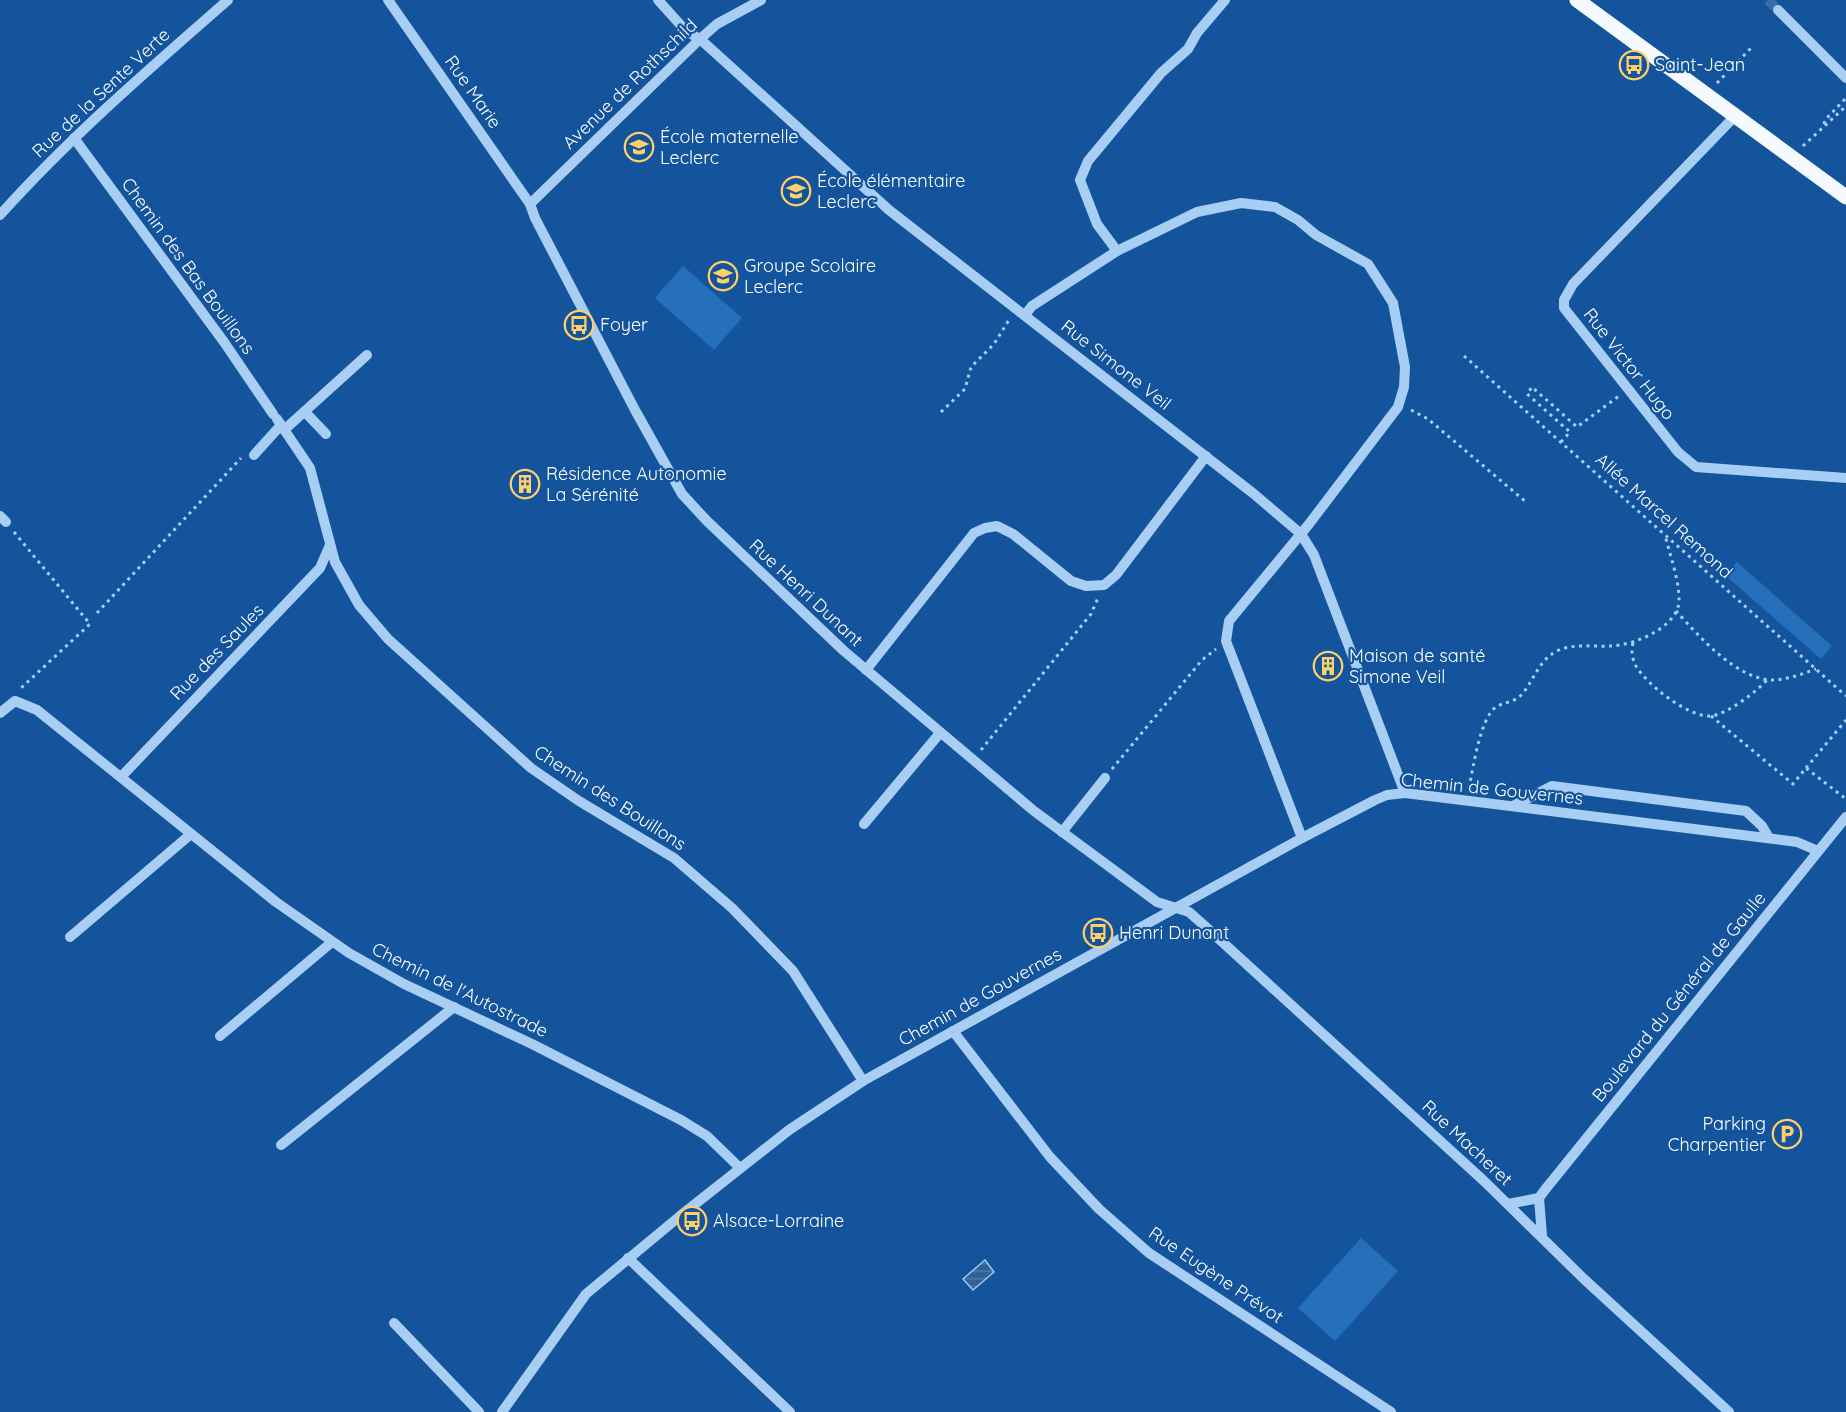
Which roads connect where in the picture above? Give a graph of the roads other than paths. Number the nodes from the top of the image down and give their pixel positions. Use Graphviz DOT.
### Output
graph roads {
  1 [pos="228,0"];
  2 [pos="388,0"];
  3 [pos="658,0"];
  4 [pos="761,0"];
  5 [pos="1225,0"];
  6 [pos="1576,0"];
  7 [pos="1778,10"];
  8 [pos="700,39"];
  9 [pos="1846,78"];
  10 [pos="1736,115"];
  11 [pos="74,138"];
  12 [pos="1846,196"];
  13 [pos="530,204"];
  14 [pos="0,215"];
  15 [pos="1117,251"];
  16 [pos="1021,312"];
  17 [pos="367,355"];
  18 [pos="305,412"];
  19 [pos="279,422"];
  20 [pos="326,434"];
  21 [pos="254,455"];
  22 [pos="1206,456"];
  23 [pos="1846,478"];
  24 [pos="1301,534"];
  25 [pos="330,545"];
  26 [pos="866,670"];
  27 [pos="0,713"];
  28 [pos="940,733"];
  29 [pos="121,777"];
  30 [pos="1105,778"];
  31 [pos="1405,793"];
  32 [pos="1512,807"];
  33 [pos="1846,817"];
  34 [pos="864,824"];
  35 [pos="1062,832"];
  36 [pos="191,834"];
  37 [pos="1302,838"];
  38 [pos="1769,838"];
  39 [pos="1818,850"];
  40 [pos="1174,909"];
  41 [pos="70,937"];
  42 [pos="332,942"];
  43 [pos="454,1008"];
  44 [pos="952,1031"];
  45 [pos="220,1036"];
  46 [pos="863,1081"];
  47 [pos="281,1145"];
  48 [pos="740,1168"];
  49 [pos="1539,1198"];
  50 [pos="1508,1203"];
  51 [pos="1542,1236"];
  52 [pos="628,1258"];
  53 [pos="394,1323"];
  54 [pos="479,1412"];
  55 [pos="502,1412"];
  56 [pos="790,1412"];
  57 [pos="1391,1412"];
  58 [pos="1729,1412"];
  1 -- 11 [label="street, Rue de la Sente Verte"];
  2 -- 13 [label="street, Rue Marie"];
  3 -- 8 [label="street, Rue Simone Veil"];
  4 -- 8 [label="street, Avenue de Rothschild"];
  5 -- 15 [label="street"];
  6 -- 10 [label="main road"];
  7 -- 9 [label="street"];
  8 -- 13 [label="street, Avenue de Rothschild"];
  8 -- 16 [label="street, Rue Simone Veil"];
  10 -- 12 [label="main road"];
  10 -- 23 [label="street, Rue Victor Hugo"];
  11 -- 14 [label="street, Rue de la Sente Verte"];
  11 -- 19 [label="street, Chemin des Bas Bouillons"];
  13 -- 26 [label="street, Rue Henri Dunant"];
  15 -- 16 [label="street"];
  15 -- 24 [label="street"];
  16 -- 22 [label="street, Rue Simone Veil"];
  17 -- 18 [label="street"];
  18 -- 19 [label="street"];
  18 -- 20 [label="street"];
  19 -- 21 [label="street"];
  19 -- 25 [label="street, Chemin des Bouillons"];
  22 -- 24 [label="street, Rue Simone Veil"];
  22 -- 26 [label="street"];
  24 -- 31 [label="street, Rue Simone Veil"];
  24 -- 37 [label="street"];
  25 -- 29 [label="street, Rue des Saules"];
  25 -- 46 [label="street, Chemin des Bouillons"];
  26 -- 28 [label="street, Rue Henri Dunant"];
  27 -- 29 [label="street, Chemin de l'Autostrade"];
  28 -- 34 [label="street"];
  28 -- 35 [label="street, Rue Henri Dunant"];
  29 -- 36 [label="street, Chemin de l'Autostrade"];
  30 -- 35 [label="street"];
  31 -- 32 [label="street, Chemin de Gouvernes"];
  31 -- 37 [label="street, Chemin de Gouvernes"];
  32 -- 38 [label="street, Chemin de Gouvernes"];
  32 -- 38 [label="street"];
  33 -- 39 [label="street, Boulevard du Général de Gaulle"];
  35 -- 40 [label="street, Rue Henri Dunant"];
  36 -- 41 [label="street"];
  36 -- 42 [label="street, Chemin de l'Autostrade"];
  37 -- 40 [label="street, Chemin de Gouvernes"];
  38 -- 39 [label="street, Chemin de Gouvernes"];
  39 -- 49 [label="street, Boulevard du Général de Gaulle"];
  40 -- 44 [label="street, Chemin de Gouvernes"];
  40 -- 50 [label="street, Rue Macheret"];
  42 -- 43 [label="street, Chemin de l'Autostrade"];
  42 -- 45 [label="street"];
  43 -- 47 [label="street"];
  43 -- 48 [label="street, Chemin de l'Autostrade"];
  44 -- 46 [label="street, Chemin de Gouvernes"];
  44 -- 57 [label="street, Rue Eugène Prévot"];
  46 -- 48 [label="street, Chemin de Gouvernes"];
  48 -- 52 [label="street, Chemin de Gouvernes"];
  49 -- 50 [label="street"];
  49 -- 51 [label="street"];
  50 -- 51 [label="street, Rue Macheret"];
  51 -- 58 [label="street, Rue Macheret"];
  52 -- 55 [label="street, Chemin de Gouvernes"];
  52 -- 56 [label="street"];
  53 -- 54 [label="street"];
}
